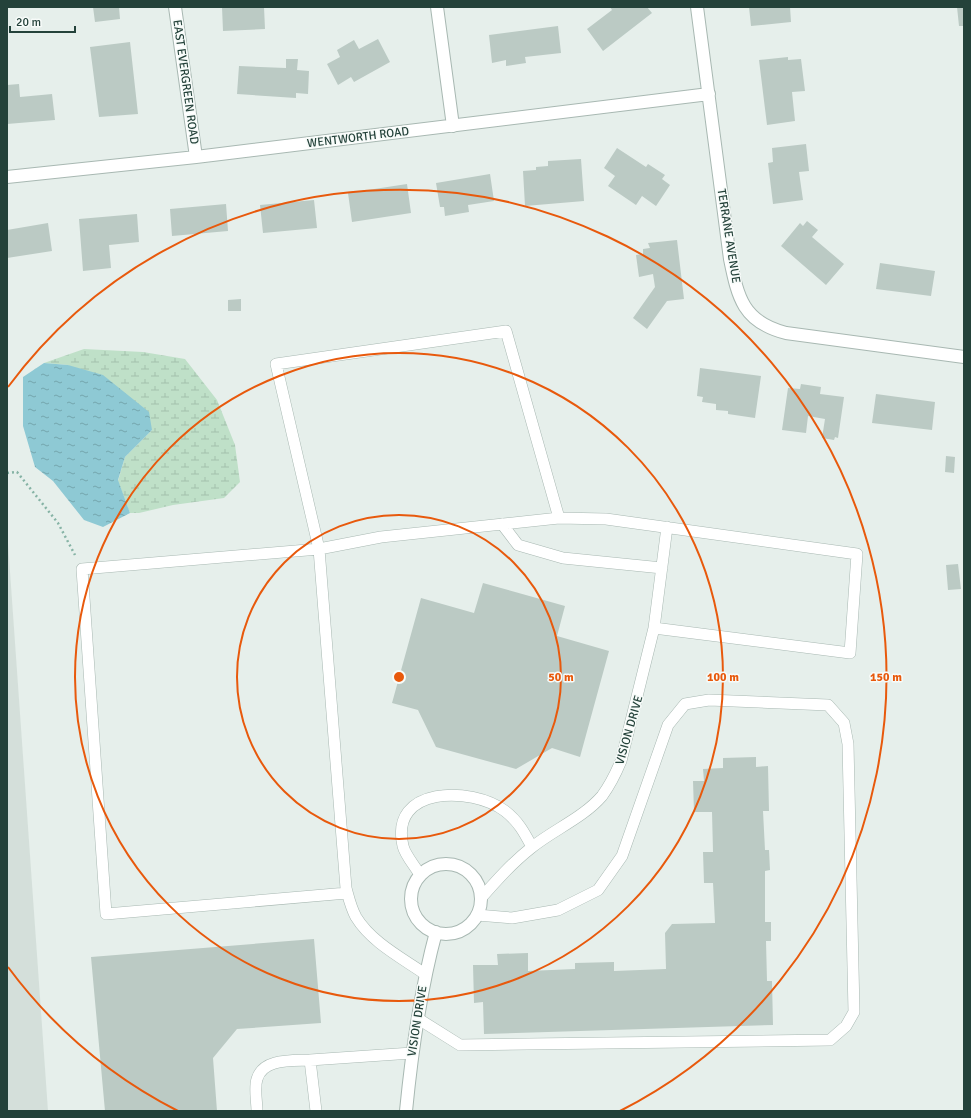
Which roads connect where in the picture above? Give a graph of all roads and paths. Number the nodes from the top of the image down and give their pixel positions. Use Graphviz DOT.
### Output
graph roads {
  1 [pos="175,7"];
  2 [pos="437,7"];
  3 [pos="697,7"];
  4 [pos="709,94"];
  5 [pos="453,126"];
  6 [pos="196,157"];
  7 [pos="7,177"];
  8 [pos="964,357"];
  9 [pos="7,473"];
  10 [pos="559,518"];
  11 [pos="502,524"];
  12 [pos="667,527"];
  13 [pos="319,549"];
  14 [pos="662,568"];
  15 [pos="82,569"];
  16 [pos="654,628"];
  17 [pos="532,847"];
  18 [pos="420,875"];
  19 [pos="347,893"];
  20 [pos="481,898"];
  21 [pos="476,915"];
  22 [pos="436,932"];
  23 [pos="425,974"];
  24 [pos="417,1018"];
  25 [pos="412,1053"];
  26 [pos="310,1060"];
  27 [pos="258,1111"];
  28 [pos="316,1111"];
  29 [pos="406,1111"];
  1 -- 6 [label="street, EAST EVERGREEN ROAD"];
  2 -- 5 [label="street"];
  3 -- 4 [label="street, TERRANE AVENUE"];
  4 -- 5 [label="street, WENTWORTH ROAD"];
  4 -- 8 [label="street, TERRANE AVENUE"];
  5 -- 6 [label="street, WENTWORTH ROAD"];
  6 -- 7 [label="street, WENTWORTH ROAD"];
  9 -- 15 [label="path"];
  10 -- 11 [label="lane"];
  10 -- 12 [label="lane"];
  10 -- 13 [label="lane"];
  11 -- 13 [label="lane"];
  11 -- 14 [label="lane"];
  12 -- 14 [label="lane, VISION DRIVE"];
  12 -- 16 [label="lane"];
  13 -- 15 [label="lane"];
  13 -- 19 [label="lane"];
  14 -- 16 [label="lane, VISION DRIVE"];
  15 -- 19 [label="lane"];
  16 -- 17 [label="lane, VISION DRIVE"];
  17 -- 18 [label="lane"];
  17 -- 20 [label="lane, VISION DRIVE"];
  18 -- 20 [label="street"];
  18 -- 22 [label="street"];
  19 -- 23 [label="lane"];
  20 -- 21 [label="street, VISION DRIVE"];
  21 -- 22 [label="street, VISION DRIVE"];
  21 -- 24 [label="lane"];
  22 -- 23 [label="street, VISION DRIVE"];
  23 -- 24 [label="street, VISION DRIVE"];
  24 -- 25 [label="street, VISION DRIVE"];
  25 -- 26 [label="lane"];
  25 -- 29 [label="street, VISION DRIVE"];
  26 -- 27 [label="lane"];
  26 -- 28 [label="lane"];
}
